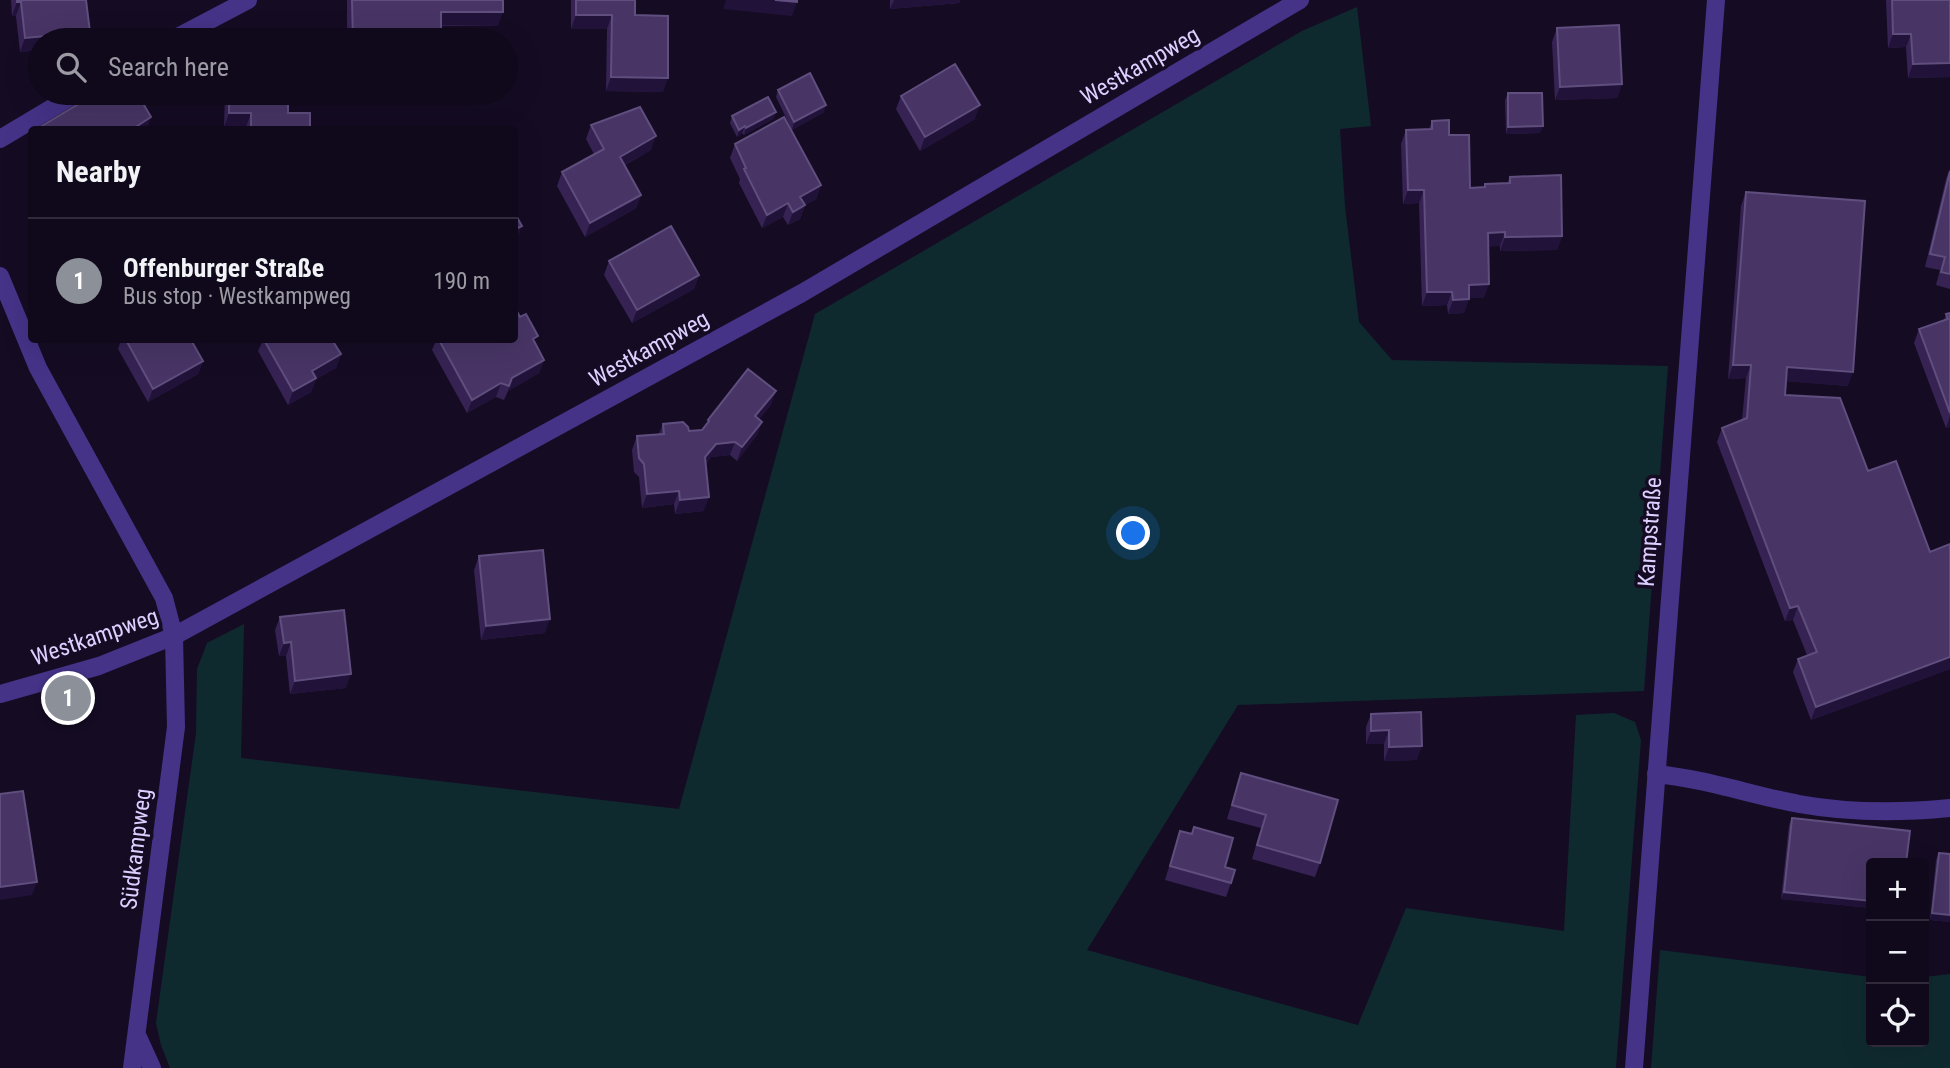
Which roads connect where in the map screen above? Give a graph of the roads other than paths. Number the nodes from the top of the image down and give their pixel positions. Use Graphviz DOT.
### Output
graph roads {
  1 [pos="248,0"];
  2 [pos="1300,0"];
  3 [pos="1716,0"];
  4 [pos="195,28"];
  5 [pos="57,105"];
  6 [pos="0,139"];
  7 [pos="0,276"];
  8 [pos="174,636"];
  9 [pos="0,694"];
  10 [pos="1657,774"];
  11 [pos="1950,808"];
  12 [pos="137,1035"];
  13 [pos="132,1068"];
  14 [pos="152,1068"];
  15 [pos="1634,1068"];
  1 -- 4 [label="street"];
  2 -- 8 [label="street, Westkampweg"];
  3 -- 10 [label="street, Kampstraße"];
  5 -- 6 [label="street"];
  7 -- 8 [label="street, Südkampweg"];
  8 -- 9 [label="street, Westkampweg"];
  8 -- 12 [label="street, Südkampweg"];
  10 -- 11 [label="street"];
  10 -- 15 [label="street, Kampstraße"];
  12 -- 13 [label="street, Südkampweg"];
  12 -- 14 [label="street"];
}
